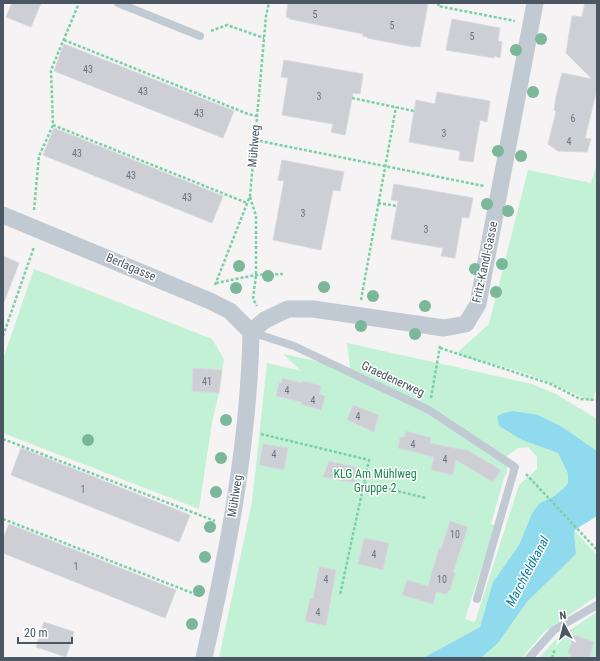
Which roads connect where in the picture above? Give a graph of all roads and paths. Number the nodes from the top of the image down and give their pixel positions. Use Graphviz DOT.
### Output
graph roads {
  1 [pos="79,3"];
  2 [pos="118,3"];
  3 [pos="269,3"];
  4 [pos="439,3"];
  5 [pos="535,3"];
  6 [pos="517,21"];
  7 [pos="200,36"];
  8 [pos="264,38"];
  9 [pos="64,40"];
  10 [pos="352,98"];
  11 [pos="396,107"];
  12 [pos="414,111"];
  13 [pos="257,116"];
  14 [pos="53,125"];
  15 [pos="255,140"];
  16 [pos="384,166"];
  17 [pos="485,186"];
  18 [pos="250,196"];
  19 [pos="247,203"];
  20 [pos="378,203"];
  21 [pos="397,206"];
  22 [pos="3,215"];
  23 [pos="36,227"];
  24 [pos="283,274"];
  25 [pos="256,275"];
  26 [pos="359,315"];
  27 [pos="265,320"];
  28 [pos="444,328"];
  29 [pos="251,332"];
  30 [pos="3,336"];
  31 [pos="440,348"];
  32 [pos="597,400"];
  33 [pos="429,410"];
  34 [pos="245,430"];
  35 [pos="3,439"];
  36 [pos="528,476"];
  37 [pos="364,484"];
  38 [pos="426,498"];
  39 [pos="3,519"];
  40 [pos="230,527"];
  41 [pos="597,550"];
  42 [pos="340,595"];
  43 [pos="477,599"];
  44 [pos="217,602"];
  45 [pos="597,605"];
  46 [pos="204,658"];
  47 [pos="529,658"];
  1 -- 9 [label="path"];
  2 -- 7 [label="lane"];
  3 -- 8 [label="path, Mühlweg"];
  4 -- 6 [label="path"];
  5 -- 28 [label="street, Fritz-Kandl-Gasse"];
  7 -- 8 [label="path"];
  8 -- 13 [label="path, Mühlweg"];
  9 -- 13 [label="path"];
  9 -- 14 [label="path"];
  10 -- 11 [label="path"];
  11 -- 12 [label="path"];
  11 -- 16 [label="path"];
  13 -- 15 [label="path, Mühlweg"];
  14 -- 19 [label="path"];
  14 -- 23 [label="path"];
  15 -- 16 [label="path"];
  15 -- 18 [label="path, Mühlweg"];
  16 -- 17 [label="path"];
  16 -- 20 [label="path"];
  18 -- 19 [label="path, Mühlweg"];
  18 -- 25 [label="path"];
  19 -- 25 [label="path, Mühlweg"];
  20 -- 21 [label="path"];
  20 -- 26 [label="path"];
  22 -- 23 [label="street, Berlagasse"];
  23 -- 29 [label="street, Berlagasse"];
  23 -- 30 [label="path"];
  24 -- 25 [label="path"];
  25 -- 27 [label="path"];
  26 -- 27 [label="street, Fritz-Kandl-Gasse"];
  26 -- 28 [label="street, Fritz-Kandl-Gasse"];
  27 -- 29 [label="street, Fritz-Kandl-Gasse"];
  28 -- 31 [label="path"];
  29 -- 33 [label="lane, Graedenerweg"];
  29 -- 34 [label="street, Mühlweg"];
  31 -- 32 [label="path"];
  31 -- 33 [label="path"];
  33 -- 43 [label="lane, Graedenerweg"];
  34 -- 37 [label="path"];
  34 -- 40 [label="street, Mühlweg"];
  35 -- 40 [label="path"];
  36 -- 41 [label="path"];
  37 -- 38 [label="path"];
  37 -- 42 [label="path"];
  39 -- 44 [label="path"];
  40 -- 44 [label="street, Mühlweg"];
  44 -- 46 [label="street, Mühlweg"];
  45 -- 47 [label="lane"];
}
